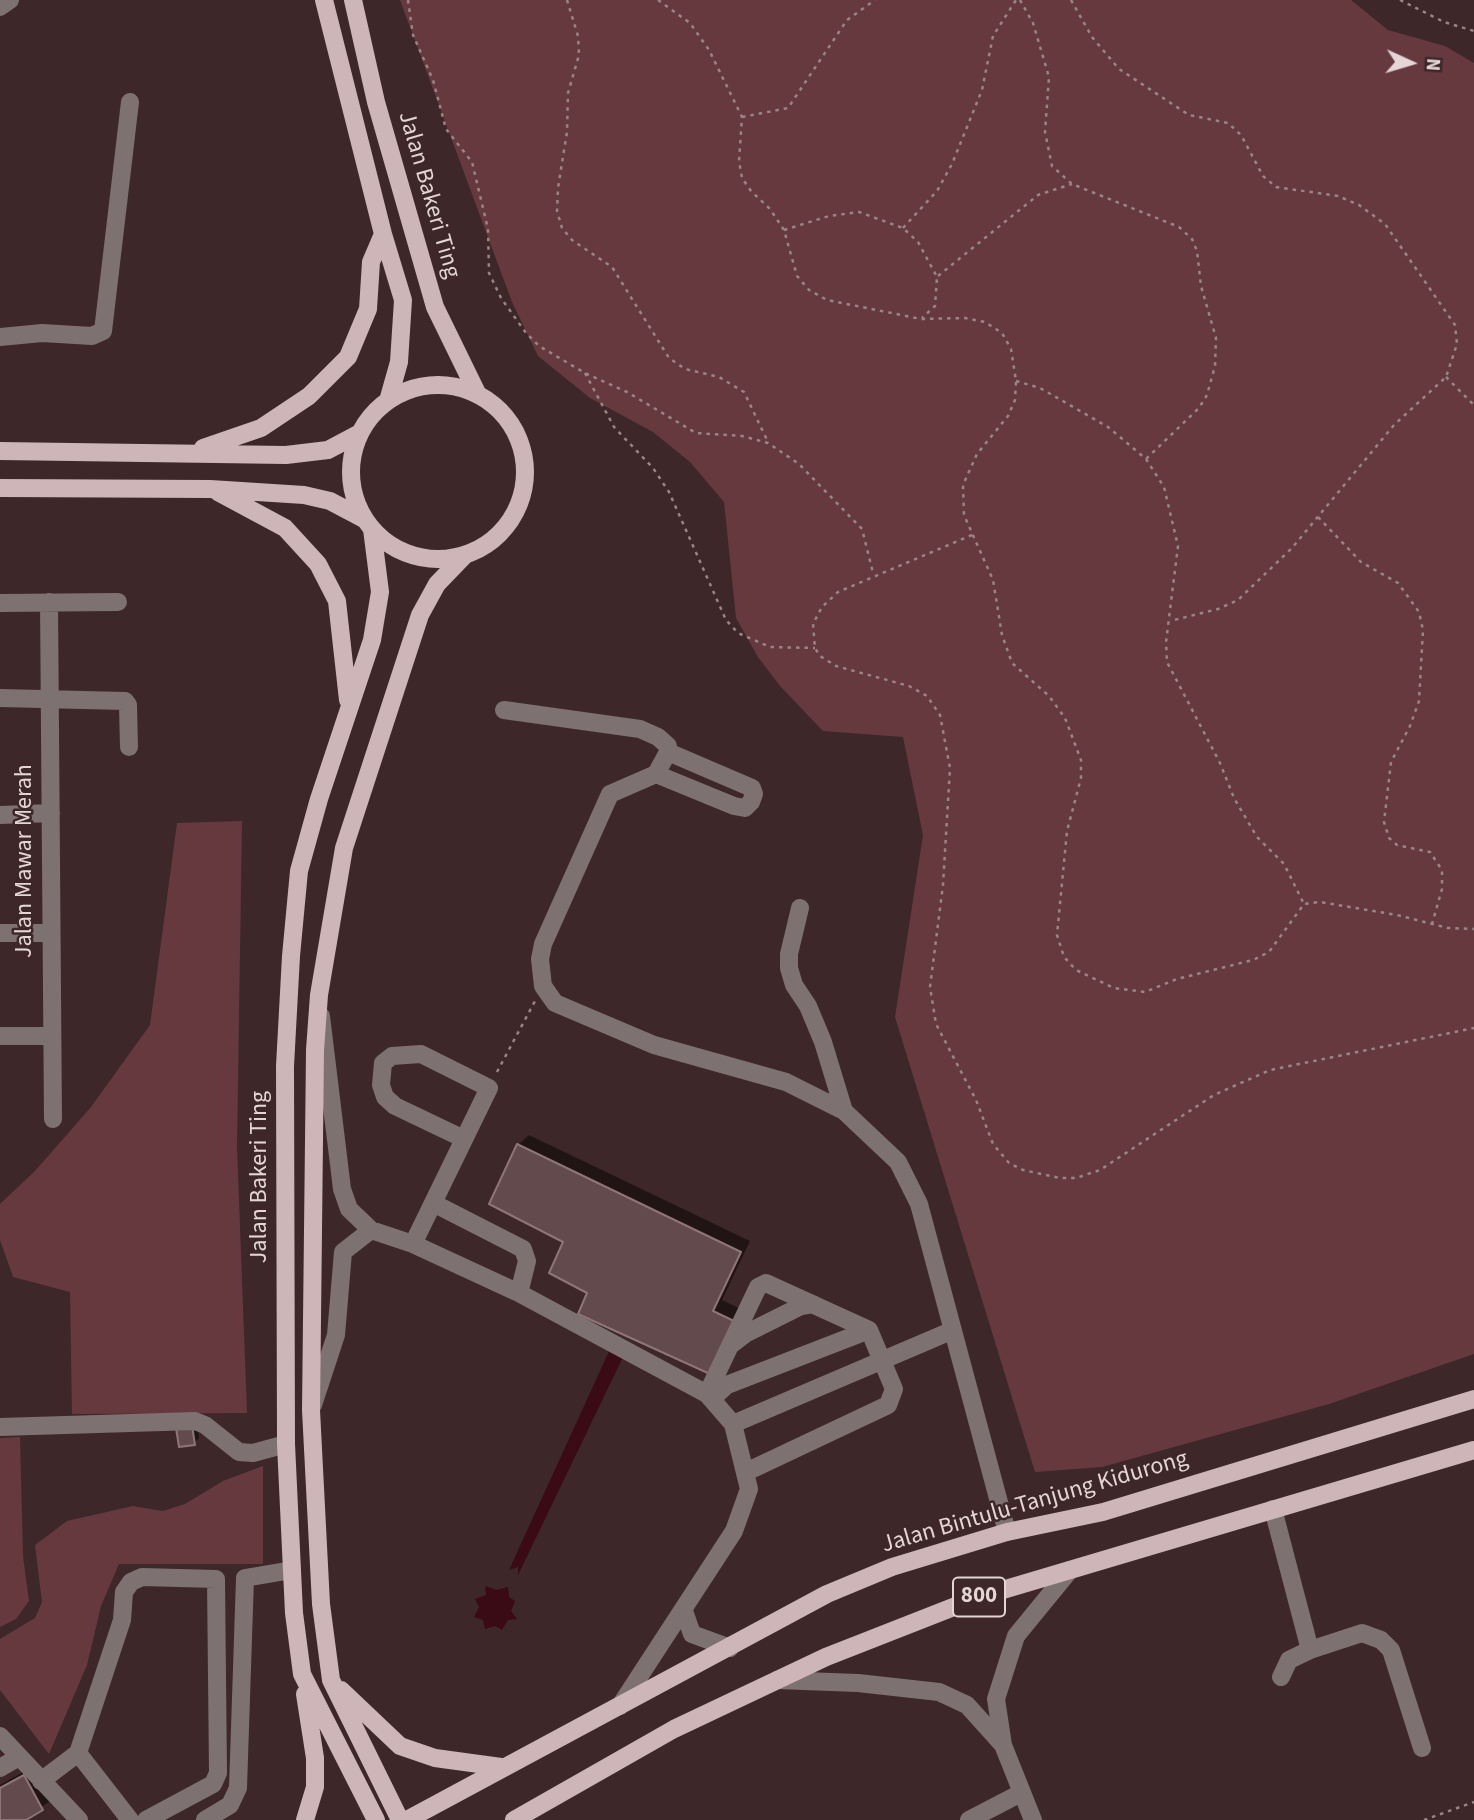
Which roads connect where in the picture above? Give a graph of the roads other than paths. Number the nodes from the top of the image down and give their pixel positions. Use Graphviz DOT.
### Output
graph roads {
  1 [pos="10,0"];
  2 [pos="324,0"];
  3 [pos="354,0"];
  4 [pos="0,7"];
  5 [pos="130,102"];
  6 [pos="383,234"];
  7 [pos="0,337"];
  8 [pos="478,395"];
  9 [pos="388,401"];
  10 [pos="360,433"];
  11 [pos="0,451"];
  12 [pos="193,452"];
  13 [pos="0,488"];
  14 [pos="210,489"];
  15 [pos="368,524"];
  16 [pos="465,555"];
  17 [pos="118,602"];
  18 [pos="0,603"];
  19 [pos="49,603"];
  20 [pos="0,698"];
  21 [pos="50,698"];
  22 [pos="348,710"];
  23 [pos="504,710"];
  24 [pos="129,747"];
  25 [pos="668,752"];
  26 [pos="656,774"];
  27 [pos="51,813"];
  28 [pos="0,814"];
  29 [pos="800,908"];
  30 [pos="0,933"];
  31 [pos="51,933"];
  32 [pos="319,995"];
  33 [pos="0,1036"];
  34 [pos="52,1036"];
  35 [pos="844,1111"];
  36 [pos="53,1119"];
  37 [pos="463,1138"];
  38 [pos="433,1203"];
  39 [pos="371,1230"];
  40 [pos="412,1244"];
  41 [pos="519,1293"];
  42 [pos="813,1304"];
  43 [pos="869,1330"];
  44 [pos="951,1331"];
  45 [pos="730,1346"];
  46 [pos="883,1362"];
  47 [pos="710,1397"];
  48 [pos="1474,1399"];
  49 [pos="311,1410"];
  50 [pos="733,1424"];
  51 [pos="0,1427"];
  52 [pos="286,1444"];
  53 [pos="1474,1450"];
  54 [pos="746,1472"];
  55 [pos="1273,1510"];
  56 [pos="1007,1532"];
  57 [pos="292,1570"];
  58 [pos="1070,1570"];
  59 [pos="684,1611"];
  60 [pos="730,1648"];
  61 [pos="1310,1650"];
  62 [pos="302,1674"];
  63 [pos="1281,1677"];
  64 [pos="331,1680"];
  65 [pos="777,1680"];
  66 [pos="620,1706"];
  67 [pos="0,1736"];
  68 [pos="1003,1745"];
  69 [pos="1422,1748"];
  70 [pos="19,1757"];
  71 [pos="81,1757"];
  72 [pos="501,1767"];
  73 [pos="0,1768"];
  74 [pos="41,1781"];
  75 [pos="1021,1793"];
  76 [pos="72,1818"];
  77 [pos="130,1820"];
  78 [pos="146,1820"];
  79 [pos="205,1820"];
  80 [pos="305,1820"];
  81 [pos="376,1820"];
  82 [pos="400,1820"];
  83 [pos="407,1820"];
  84 [pos="514,1820"];
  85 [pos="969,1820"];
  86 [pos="1032,1820"];
  1 -- 4 [label="street"];
  2 -- 6 [label="main road"];
  3 -- 8 [label="main road, Jalan Bakeri Ting"];
  5 -- 7 [label="street"];
  6 -- 9 [label="main road"];
  6 -- 12 [label="main road"];
  8 -- 9 [label="main road"];
  8 -- 16 [label="main road"];
  9 -- 10 [label="main road"];
  10 -- 12 [label="main road"];
  10 -- 15 [label="main road"];
  11 -- 12 [label="main road"];
  13 -- 14 [label="main road"];
  14 -- 15 [label="main road"];
  14 -- 22 [label="main road"];
  15 -- 16 [label="main road"];
  15 -- 22 [label="main road, Jalan Bakeri Ting"];
  16 -- 32 [label="main road, Jalan Bakeri Ting"];
  17 -- 19 [label="street"];
  18 -- 19 [label="street"];
  19 -- 21 [label="street, Jalan Mawar Merah"];
  20 -- 21 [label="street"];
  21 -- 24 [label="street"];
  21 -- 27 [label="street, Jalan Mawar Merah"];
  22 -- 52 [label="main road, Jalan Bakeri Ting"];
  23 -- 25 [label="street"];
  25 -- 26 [label="street"];
  25 -- 26 [label="street"];
  26 -- 35 [label="street"];
  27 -- 28 [label="street"];
  27 -- 31 [label="street, Jalan Mawar Merah"];
  29 -- 35 [label="street"];
  30 -- 31 [label="street"];
  31 -- 34 [label="street, Jalan Mawar Merah"];
  32 -- 39 [label="street"];
  32 -- 49 [label="main road, Jalan Bakeri Ting"];
  33 -- 34 [label="street"];
  34 -- 36 [label="street, Jalan Mawar Merah"];
  35 -- 44 [label="street"];
  37 -- 37 [label="street"];
  37 -- 38 [label="street"];
  38 -- 40 [label="street"];
  38 -- 41 [label="street"];
  39 -- 40 [label="street"];
  39 -- 49 [label="street"];
  40 -- 41 [label="street"];
  41 -- 47 [label="street"];
  42 -- 43 [label="street"];
  42 -- 45 [label="street"];
  42 -- 45 [label="street"];
  43 -- 46 [label="street"];
  43 -- 47 [label="street"];
  44 -- 46 [label="street"];
  44 -- 56 [label="street"];
  45 -- 47 [label="street"];
  46 -- 50 [label="street"];
  46 -- 54 [label="street"];
  47 -- 50 [label="street"];
  48 -- 56 [label="main road, Jalan Bintulu-Tanjung Kidurong / 800"];
  49 -- 64 [label="main road, Jalan Bakeri Ting"];
  50 -- 54 [label="street"];
  51 -- 52 [label="street"];
  52 -- 57 [label="main road, Jalan Bakeri Ting"];
  53 -- 55 [label="main road, 800"];
  54 -- 59 [label="street"];
  55 -- 58 [label="main road, 800"];
  55 -- 61 [label="street"];
  56 -- 60 [label="main road, Jalan Bintulu-Tanjung Kidurong / 800"];
  57 -- 62 [label="main road, Jalan Bakeri Ting"];
  57 -- 79 [label="street"];
  58 -- 65 [label="main road, 800"];
  58 -- 68 [label="street"];
  59 -- 60 [label="street"];
  59 -- 66 [label="street"];
  60 -- 66 [label="main road, Jalan Bintulu-Tanjung Kidurong / 800"];
  61 -- 63 [label="street"];
  61 -- 69 [label="street"];
  62 -- 80 [label="main road"];
  62 -- 81 [label="main road, Jalan Bakeri Ting"];
  64 -- 72 [label="main road"];
  64 -- 82 [label="main road, Jalan Bakeri Ting"];
  65 -- 68 [label="street"];
  65 -- 84 [label="main road, 800"];
  66 -- 72 [label="main road, Jalan Bintulu-Tanjung Kidurong / 800"];
  67 -- 70 [label="street"];
  68 -- 75 [label="street"];
  70 -- 73 [label="street"];
  70 -- 74 [label="street"];
  71 -- 74 [label="street"];
  71 -- 77 [label="street"];
  71 -- 78 [label="street"];
  72 -- 83 [label="main road, Jalan Bintulu-Tanjung Kidurong / 800"];
  74 -- 76 [label="street"];
  75 -- 85 [label="street"];
  75 -- 86 [label="street"];
}
